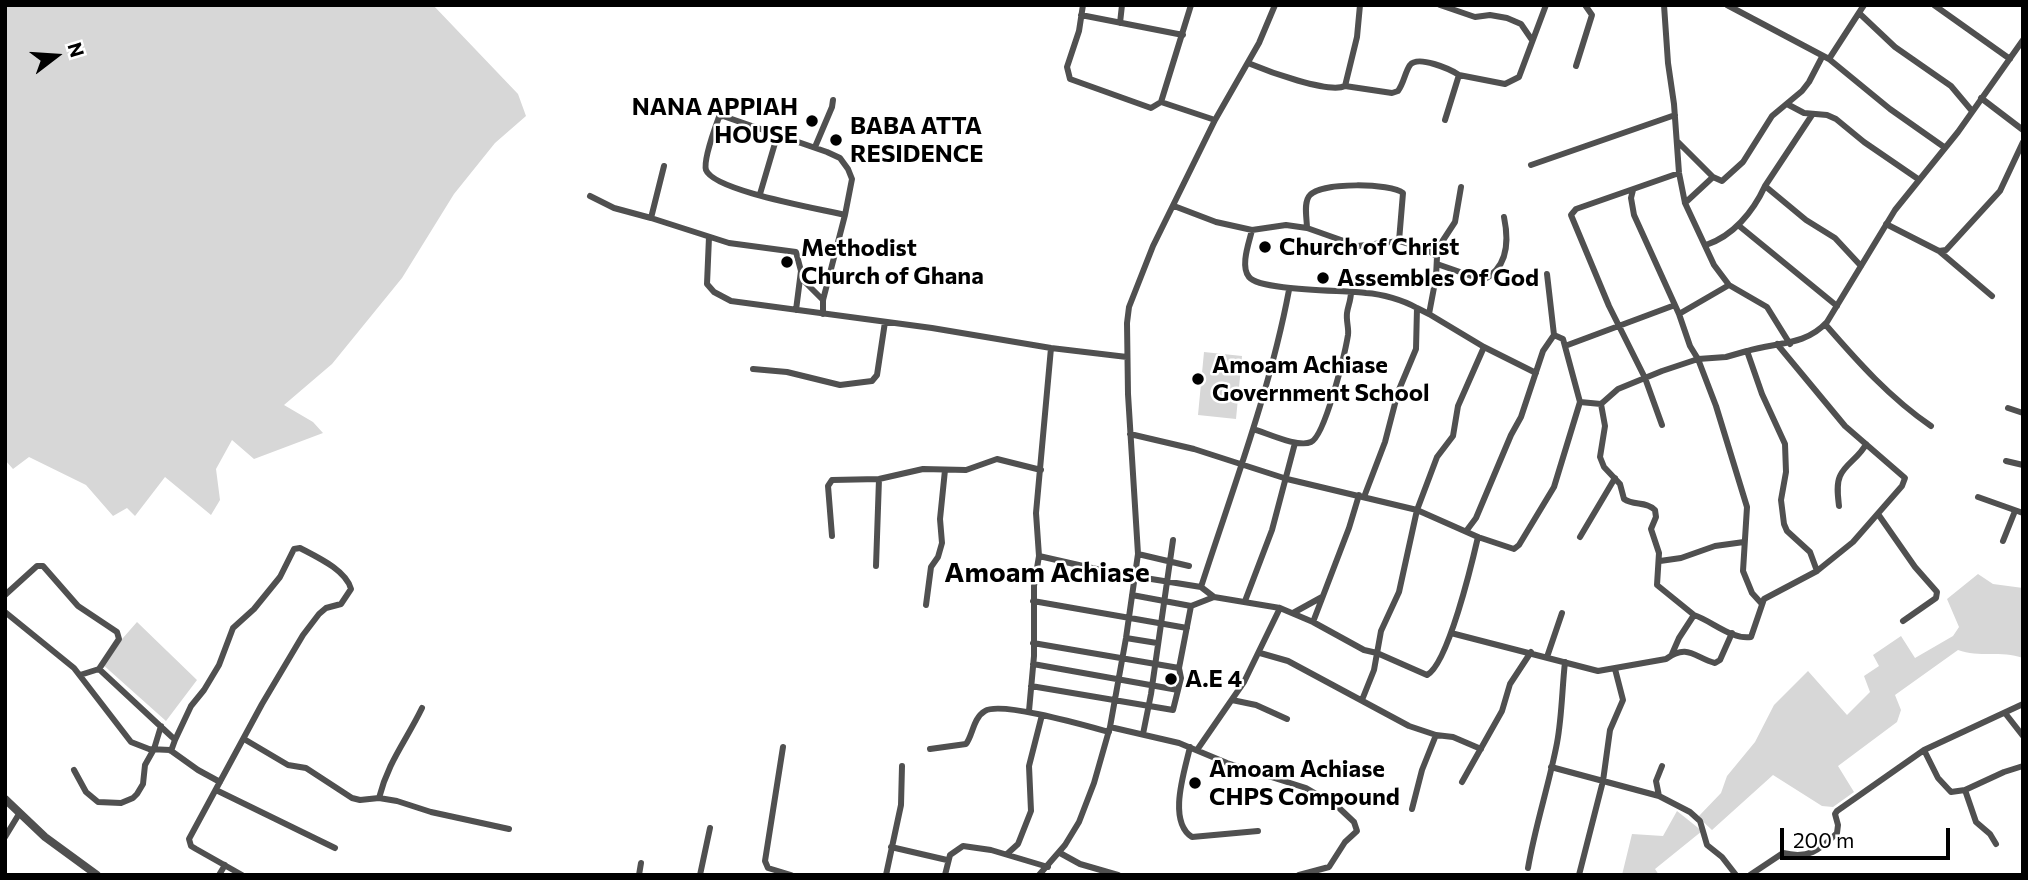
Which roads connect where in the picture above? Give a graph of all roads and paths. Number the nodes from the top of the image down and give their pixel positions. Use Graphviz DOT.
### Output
graph roads {
  1 [pos="1083,5"];
  2 [pos="1122,5"];
  3 [pos="1191,5"];
  4 [pos="1275,5"];
  5 [pos="1360,5"];
  6 [pos="1440,5"];
  7 [pos="1546,5"];
  8 [pos="1585,5"];
  9 [pos="1664,5"];
  10 [pos="1727,5"];
  11 [pos="1864,5"];
  12 [pos="1934,5"];
  13 [pos="1859,13"];
  14 [pos="1081,15"];
  15 [pos="1120,23"];
  16 [pos="1183,34"];
  17 [pos="1532,40"];
  18 [pos="2023,40"];
  19 [pos="1825,58"];
  20 [pos="2010,59"];
  21 [pos="1248,63"];
  22 [pos="1576,66"];
  23 [pos="1459,75"];
  24 [pos="1345,86"];
  25 [pos="1981,98"];
  26 [pos="833,100"];
  27 [pos="1161,102"];
  28 [pos="1787,104"];
  29 [pos="1972,111"];
  30 [pos="1675,115"];
  31 [pos="1812,115"];
  32 [pos="1215,120"];
  33 [pos="1445,120"];
  34 [pos="2023,130"];
  35 [pos="778,133"];
  36 [pos="1678,142"];
  37 [pos="2023,142"];
  38 [pos="815,147"];
  39 [pos="1944,147"];
  40 [pos="1531,165"];
  41 [pos="664,166"];
  42 [pos="1679,173"];
  43 [pos="1713,177"];
  44 [pos="1918,179"];
  45 [pos="1765,186"];
  46 [pos="1461,187"];
  47 [pos="1633,190"];
  48 [pos="760,194"];
  49 [pos="590,196"];
  50 [pos="1685,203"];
  51 [pos="1174,206"];
  52 [pos="845,215"];
  53 [pos="1504,217"];
  54 [pos="652,218"];
  55 [pos="1886,224"];
  56 [pos="1738,225"];
  57 [pos="1307,228"];
  58 [pos="1252,230"];
  59 [pos="709,237"];
  60 [pos="1399,241"];
  61 [pos="1706,245"];
  62 [pos="1939,251"];
  63 [pos="1434,254"];
  64 [pos="1437,264"];
  65 [pos="1861,266"];
  66 [pos="1547,274"];
  67 [pos="801,278"];
  68 [pos="1729,285"];
  69 [pos="1289,290"];
  70 [pos="1351,292"];
  71 [pos="1993,296"];
  72 [pos="823,300"];
  73 [pos="1675,305"];
  74 [pos="1837,306"];
  75 [pos="1417,308"];
  76 [pos="796,310"];
  77 [pos="823,314"];
  78 [pos="1429,314"];
  79 [pos="1679,314"];
  80 [pos="885,321"];
  81 [pos="1825,324"];
  82 [pos="1620,325"];
  83 [pos="1554,335"];
  84 [pos="1777,344"];
  85 [pos="1790,344"];
  86 [pos="1565,346"];
  87 [pos="1484,347"];
  88 [pos="1051,348"];
  89 [pos="1747,351"];
  90 [pos="1127,357"];
  91 [pos="1698,359"];
  92 [pos="753,369"];
  93 [pos="1536,373"];
  94 [pos="1645,378"];
  95 [pos="1580,402"];
  96 [pos="1601,404"];
  97 [pos="2008,408"];
  98 [pos="2023,413"];
  99 [pos="1662,425"];
  100 [pos="1931,426"];
  101 [pos="1253,429"];
  102 [pos="1130,434"];
  103 [pos="1295,443"];
  104 [pos="1866,444"];
  105 [pos="2006,461"];
  106 [pos="1241,464"];
  107 [pos="2023,465"];
  108 [pos="945,470"];
  109 [pos="1041,470"];
  110 [pos="1615,478"];
  111 [pos="879,479"];
  112 [pos="1287,479"];
  113 [pos="1361,496"];
  114 [pos="1978,497"];
  115 [pos="1839,506"];
  116 [pos="1417,510"];
  117 [pos="2019,512"];
  118 [pos="1878,514"];
  119 [pos="1467,530"];
  120 [pos="832,536"];
  121 [pos="1479,537"];
  122 [pos="1580,537"];
  123 [pos="1172,540"];
  124 [pos="2003,541"];
  125 [pos="1744,542"];
  126 [pos="1138,554"];
  127 [pos="1039,556"];
  128 [pos="1168,561"];
  129 [pos="1660,561"];
  130 [pos="876,566"];
  131 [pos="1189,566"];
  132 [pos="1817,571"];
  133 [pos="1135,576"];
  134 [pos="1165,582"];
  135 [pos="1201,587"];
  136 [pos="5,595"];
  137 [pos="1132,595"];
  138 [pos="1324,596"];
  139 [pos="1214,597"];
  140 [pos="1163,600"];
  141 [pos="1033,601"];
  142 [pos="1245,601"];
  143 [pos="1762,604"];
  144 [pos="926,605"];
  145 [pos="1191,606"];
  146 [pos="1280,608"];
  147 [pos="5,612"];
  148 [pos="1293,612"];
  149 [pos="1562,613"];
  150 [pos="1694,615"];
  151 [pos="1128,618"];
  152 [pos="1903,621"];
  153 [pos="1313,622"];
  154 [pos="1160,624"];
  155 [pos="1186,628"];
  156 [pos="1451,633"];
  157 [pos="1732,634"];
  158 [pos="1126,638"];
  159 [pos="1033,643"];
  160 [pos="1157,643"];
  161 [pos="1531,652"];
  162 [pos="1260,653"];
  163 [pos="1377,653"];
  164 [pos="1672,654"];
  165 [pos="1547,657"];
  166 [pos="1123,659"];
  167 [pos="1564,662"];
  168 [pos="1033,664"];
  169 [pos="1155,664"];
  170 [pos="99,668"];
  171 [pos="1179,668"];
  172 [pos="1615,670"];
  173 [pos="80,675"];
  174 [pos="1119,680"];
  175 [pos="1152,685"];
  176 [pos="1031,686"];
  177 [pos="1178,690"];
  178 [pos="1114,699"];
  179 [pos="1362,699"];
  180 [pos="1232,700"];
  181 [pos="2023,704"];
  182 [pos="1150,705"];
  183 [pos="422,708"];
  184 [pos="1029,711"];
  185 [pos="2005,713"];
  186 [pos="1042,715"];
  187 [pos="1287,719"];
  188 [pos="161,726"];
  189 [pos="1110,729"];
  190 [pos="1143,734"];
  191 [pos="1436,735"];
  192 [pos="2023,736"];
  193 [pos="244,739"];
  194 [pos="175,740"];
  195 [pos="783,747"];
  196 [pos="930,749"];
  197 [pos="1193,749"];
  198 [pos="1481,749"];
  199 [pos="154,750"];
  200 [pos="1924,750"];
  201 [pos="171,751"];
  202 [pos="902,766"];
  203 [pos="1662,766"];
  204 [pos="2023,766"];
  205 [pos="1551,767"];
  206 [pos="74,770"];
  207 [pos="1602,781"];
  208 [pos="220,782"];
  209 [pos="1462,782"];
  210 [pos="216,790"];
  211 [pos="1965,790"];
  212 [pos="1659,796"];
  213 [pos="379,798"];
  214 [pos="5,799"];
  215 [pos="1412,809"];
  216 [pos="19,814"];
  217 [pos="710,828"];
  218 [pos="509,829"];
  219 [pos="1258,831"];
  220 [pos="5,837"];
  221 [pos="1996,844"];
  222 [pos="335,848"];
  223 [pos="891,848"];
  224 [pos="1060,853"];
  225 [pos="1007,854"];
  226 [pos="947,860"];
  227 [pos="641,863"];
  228 [pos="1080,864"];
  229 [pos="225,865"];
  230 [pos="1048,867"];
  231 [pos="1528,869"];
  232 [pos="97,875"];
  233 [pos="219,875"];
  234 [pos="242,875"];
  235 [pos="639,875"];
  236 [pos="700,875"];
  237 [pos="791,875"];
  238 [pos="887,875"];
  239 [pos="944,875"];
  240 [pos="1040,875"];
  241 [pos="1082,875"];
  242 [pos="1118,875"];
  243 [pos="1299,875"];
  244 [pos="1580,875"];
  245 [pos="1736,875"];
  246 [pos="1750,875"];
  1 -- 14 [label="street"];
  2 -- 15 [label="street"];
  3 -- 16 [label="street"];
  4 -- 21 [label="street"];
  5 -- 24 [label="street"];
  6 -- 17 [label="street"];
  7 -- 17 [label="street"];
  8 -- 22 [label="street"];
  9 -- 30 [label="street"];
  10 -- 19 [label="street"];
  11 -- 13 [label="street"];
  12 -- 20 [label="street"];
  13 -- 19 [label="street"];
  13 -- 29 [label="street"];
  14 -- 15 [label="street"];
  14 -- 27 [label="street"];
  15 -- 16 [label="street"];
  16 -- 27 [label="street"];
  17 -- 23 [label="street"];
  18 -- 20 [label="street"];
  19 -- 28 [label="street"];
  19 -- 39 [label="street"];
  20 -- 25 [label="street"];
  21 -- 24 [label="street"];
  21 -- 32 [label="street"];
  23 -- 24 [label="street"];
  23 -- 33 [label="street"];
  25 -- 29 [label="street"];
  25 -- 34 [label="street"];
  26 -- 38 [label="street"];
  27 -- 32 [label="street"];
  28 -- 31 [label="street"];
  28 -- 43 [label="street"];
  29 -- 39 [label="street"];
  30 -- 36 [label="street"];
  30 -- 40 [label="street"];
  31 -- 44 [label="street"];
  31 -- 45 [label="street"];
  32 -- 51 [label="street"];
  35 -- 38 [label="street"];
  35 -- 48 [label="street"];
  35 -- 48 [label="street"];
  36 -- 42 [label="street"];
  36 -- 43 [label="street"];
  37 -- 62 [label="street"];
  38 -- 52 [label="street"];
  39 -- 44 [label="street"];
  41 -- 54 [label="street"];
  42 -- 47 [label="street"];
  42 -- 50 [label="street"];
  43 -- 50 [label="street"];
  44 -- 55 [label="street"];
  45 -- 56 [label="street"];
  45 -- 65 [label="street"];
  46 -- 63 [label="street"];
  47 -- 73 [label="street"];
  47 -- 82 [label="street"];
  48 -- 52 [label="street"];
  49 -- 54 [label="street"];
  50 -- 61 [label="street"];
  51 -- 58 [label="street"];
  51 -- 90 [label="street"];
  52 -- 72 [label="street"];
  53 -- 64 [label="street"];
  54 -- 59 [label="street"];
  55 -- 62 [label="street"];
  55 -- 65 [label="street"];
  56 -- 61 [label="street"];
  56 -- 74 [label="street"];
  57 -- 58 [label="street"];
  57 -- 60 [label="street"];
  57 -- 60 [label="street"];
  58 -- 69 [label="street"];
  59 -- 67 [label="street"];
  59 -- 76 [label="street"];
  60 -- 63 [label="street"];
  61 -- 68 [label="street"];
  62 -- 71 [label="street"];
  63 -- 64 [label="street"];
  64 -- 78 [label="street"];
  65 -- 74 [label="street"];
  66 -- 83 [label="street"];
  67 -- 72 [label="street"];
  67 -- 76 [label="street"];
  68 -- 79 [label="street"];
  68 -- 85 [label="street"];
  69 -- 70 [label="street"];
  69 -- 101 [label="street"];
  70 -- 75 [label="street"];
  70 -- 103 [label="street"];
  72 -- 77 [label="street"];
  73 -- 79 [label="street"];
  73 -- 82 [label="street"];
  74 -- 81 [label="street"];
  75 -- 78 [label="street"];
  75 -- 113 [label="street"];
  76 -- 77 [label="street"];
  77 -- 80 [label="street"];
  78 -- 87 [label="street"];
  79 -- 91 [label="street"];
  80 -- 88 [label="street"];
  80 -- 92 [label="street"];
  81 -- 85 [label="street"];
  81 -- 100 [label="street"];
  82 -- 86 [label="street"];
  82 -- 94 [label="street"];
  83 -- 86 [label="street"];
  83 -- 93 [label="street"];
  84 -- 85 [label="street"];
  84 -- 89 [label="street"];
  84 -- 104 [label="street"];
  86 -- 95 [label="street"];
  87 -- 93 [label="street"];
  87 -- 116 [label="street"];
  88 -- 90 [label="street"];
  88 -- 109 [label="street"];
  89 -- 91 [label="street"];
  89 -- 132 [label="street"];
  90 -- 102 [label="street"];
  91 -- 94 [label="street"];
  91 -- 125 [label="street"];
  93 -- 119 [label="street"];
  94 -- 96 [label="street"];
  94 -- 99 [label="street"];
  95 -- 96 [label="street"];
  95 -- 121 [label="street"];
  96 -- 110 [label="street"];
  97 -- 98 [label="street"];
  101 -- 103 [label="street"];
  101 -- 106 [label="street"];
  102 -- 106 [label="street"];
  102 -- 126 [label="street"];
  103 -- 112 [label="street"];
  104 -- 115 [label="street"];
  104 -- 118 [label="street"];
  105 -- 107 [label="street"];
  106 -- 112 [label="street"];
  106 -- 135 [label="street"];
  108 -- 109 [label="street"];
  108 -- 111 [label="street"];
  108 -- 144 [label="street"];
  109 -- 127 [label="street"];
  110 -- 122 [label="street"];
  110 -- 129 [label="street"];
  111 -- 120 [label="street"];
  111 -- 130 [label="street"];
  112 -- 113 [label="street"];
  112 -- 142 [label="street"];
  113 -- 116 [label="street"];
  113 -- 138 [label="street"];
  114 -- 117 [label="street"];
  116 -- 119 [label="street"];
  116 -- 163 [label="street"];
  117 -- 124 [label="street"];
  118 -- 132 [label="street"];
  118 -- 152 [label="street"];
  119 -- 121 [label="street"];
  121 -- 156 [label="street"];
  123 -- 128 [label="street"];
  125 -- 129 [label="street"];
  125 -- 143 [label="street"];
  126 -- 128 [label="street"];
  126 -- 133 [label="street"];
  127 -- 133 [label="street"];
  127 -- 141 [label="street"];
  128 -- 131 [label="street"];
  128 -- 134 [label="street"];
  129 -- 150 [label="street"];
  132 -- 143 [label="street"];
  133 -- 134 [label="street"];
  133 -- 137 [label="street"];
  134 -- 135 [label="street"];
  134 -- 140 [label="street"];
  135 -- 139 [label="street"];
  136 -- 170 [label="street"];
  137 -- 140 [label="street"];
  137 -- 151 [label="street"];
  138 -- 148 [label="street"];
  138 -- 153 [label="street"];
  139 -- 142 [label="street"];
  139 -- 145 [label="street"];
  140 -- 145 [label="street"];
  140 -- 154 [label="street"];
  141 -- 151 [label="street"];
  141 -- 159 [label="street"];
  142 -- 146 [label="street"];
  143 -- 157 [label="street"];
  145 -- 155 [label="street"];
  146 -- 148 [label="street"];
  146 -- 162 [label="street"];
  147 -- 173 [label="street"];
  148 -- 153 [label="street"];
  149 -- 165 [label="street"];
  150 -- 157 [label="street"];
  150 -- 164 [label="street"];
  151 -- 154 [label="street"];
  151 -- 158 [label="street"];
  153 -- 163 [label="street"];
  154 -- 155 [label="street"];
  154 -- 160 [label="street"];
  155 -- 171 [label="street"];
  156 -- 161 [label="street"];
  156 -- 163 [label="street"];
  157 -- 164 [label="street"];
  158 -- 160 [label="street"];
  158 -- 166 [label="street"];
  159 -- 166 [label="street"];
  159 -- 168 [label="street"];
  160 -- 169 [label="street"];
  161 -- 165 [label="street"];
  161 -- 198 [label="street"];
  162 -- 179 [label="street"];
  162 -- 180 [label="street"];
  163 -- 179 [label="street"];
  164 -- 172 [label="street"];
  165 -- 167 [label="street"];
  166 -- 169 [label="street"];
  166 -- 174 [label="street"];
  167 -- 172 [label="street"];
  167 -- 205 [label="street"];
  168 -- 174 [label="street"];
  168 -- 176 [label="street"];
  169 -- 171 [label="street"];
  169 -- 175 [label="street"];
  170 -- 173 [label="street"];
  170 -- 188 [label="street"];
  171 -- 177 [label="street"];
  172 -- 207 [label="street"];
  173 -- 199 [label="street"];
  174 -- 175 [label="street"];
  174 -- 178 [label="street"];
  175 -- 177 [label="street"];
  175 -- 182 [label="street"];
  176 -- 178 [label="street"];
  176 -- 184 [label="street"];
  177 -- 182 [label="street"];
  178 -- 182 [label="street"];
  178 -- 189 [label="street"];
  179 -- 191 [label="street"];
  180 -- 187 [label="street"];
  180 -- 197 [label="street"];
  181 -- 185 [label="street"];
  182 -- 190 [label="street"];
  183 -- 213 [label="street"];
  184 -- 186 [label="street"];
  184 -- 196 [label="street"];
  185 -- 192 [label="street"];
  185 -- 200 [label="street"];
  186 -- 189 [label="street"];
  186 -- 225 [label="street"];
  188 -- 194 [label="street"];
  188 -- 199 [label="street"];
  189 -- 190 [label="street"];
  189 -- 224 [label="street"];
  190 -- 197 [label="street"];
  191 -- 198 [label="street"];
  191 -- 215 [label="street"];
  193 -- 194 [label="street"];
  193 -- 208 [label="street"];
  193 -- 213 [label="street"];
  194 -- 201 [label="street"];
  195 -- 237 [label="street"];
  197 -- 219 [label="street"];
  197 -- 243 [label="street"];
  198 -- 209 [label="street"];
  199 -- 201 [label="street"];
  199 -- 206 [label="street"];
  200 -- 211 [label="street"];
  200 -- 246 [label="street"];
  201 -- 208 [label="street"];
  202 -- 223 [label="street"];
  203 -- 212 [label="street"];
  204 -- 211 [label="street"];
  205 -- 207 [label="street"];
  205 -- 231 [label="street"];
  207 -- 212 [label="street"];
  207 -- 244 [label="street"];
  208 -- 210 [label="street"];
  210 -- 222 [label="street"];
  210 -- 229 [label="street"];
  211 -- 221 [label="street"];
  212 -- 245 [label="street"];
  213 -- 218 [label="street"];
  214 -- 216 [label="street"];
  216 -- 220 [label="street"];
  216 -- 232 [label="street"];
  217 -- 236 [label="street"];
  223 -- 226 [label="street"];
  223 -- 238 [label="street"];
  224 -- 228 [label="street"];
  224 -- 230 [label="street"];
  225 -- 226 [label="street"];
  225 -- 230 [label="street"];
  226 -- 239 [label="street"];
  227 -- 235 [label="street"];
  228 -- 241 [label="street"];
  228 -- 242 [label="street"];
  229 -- 233 [label="street"];
  229 -- 234 [label="street"];
  230 -- 240 [label="street"];
}
